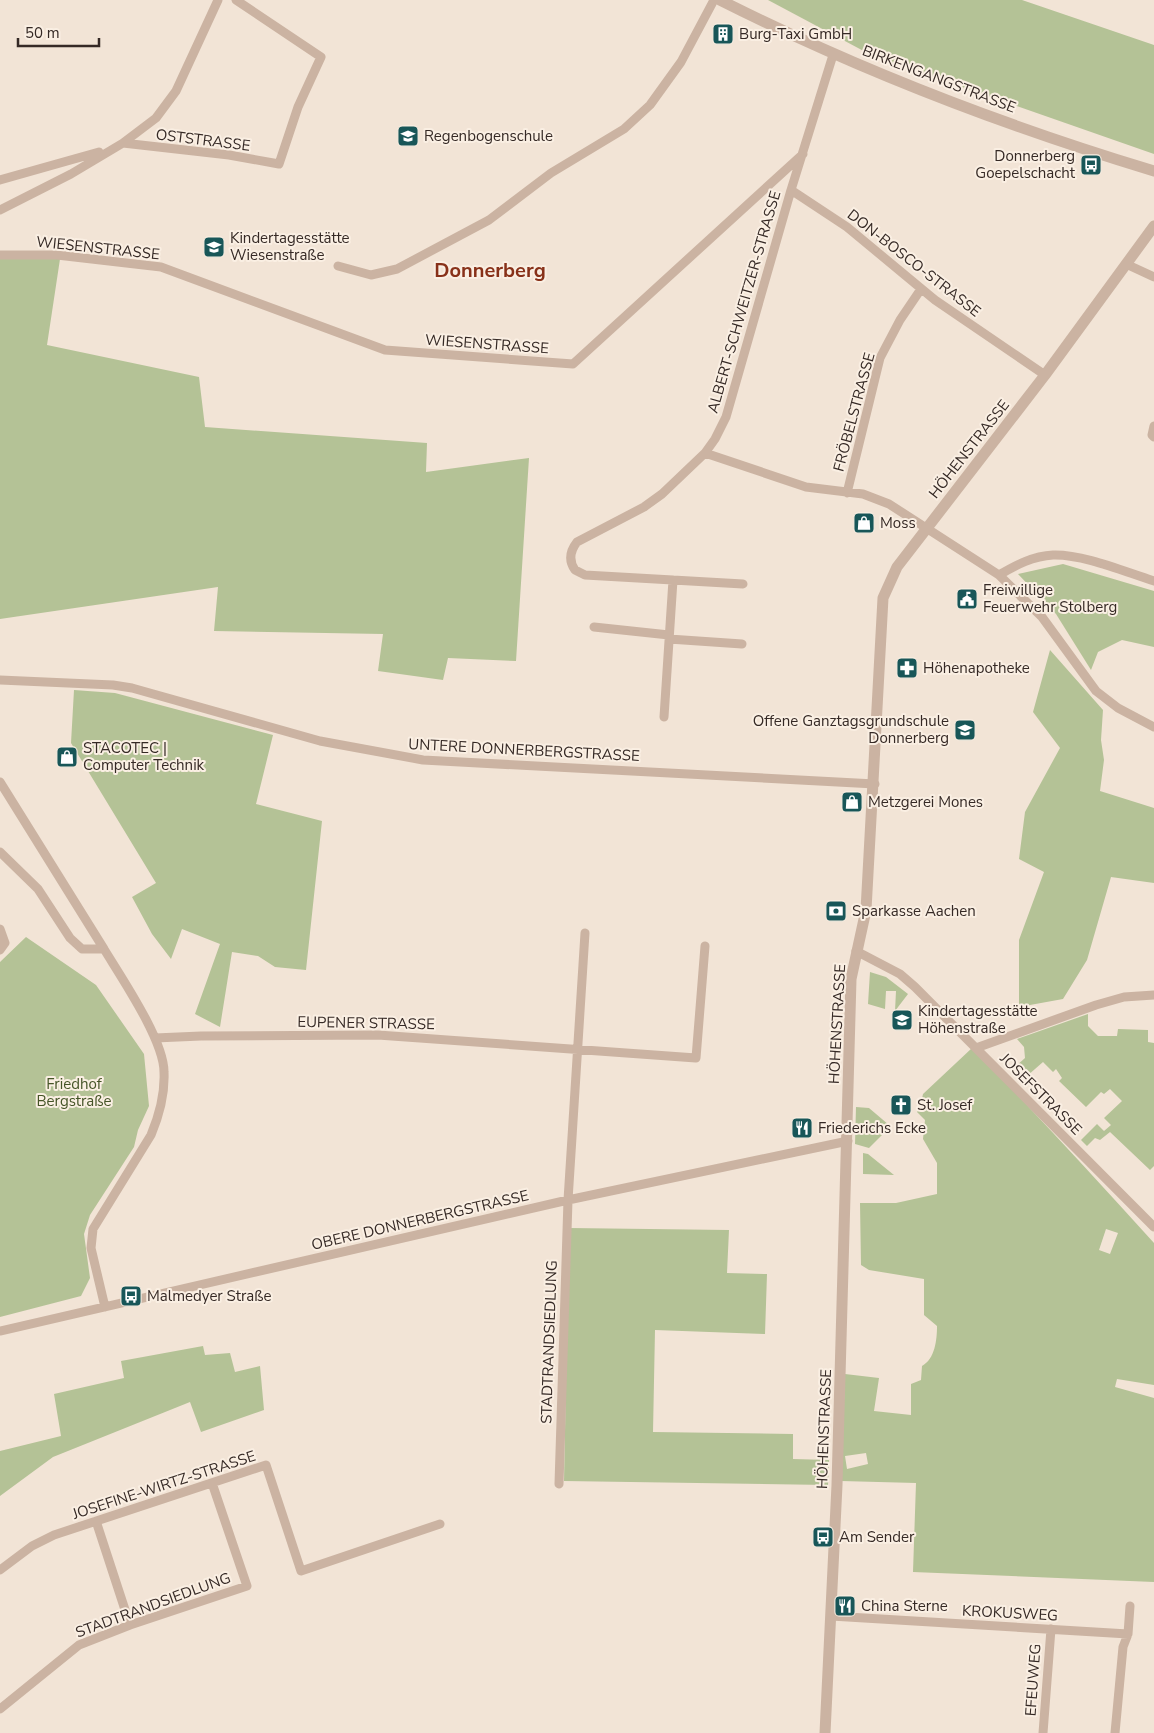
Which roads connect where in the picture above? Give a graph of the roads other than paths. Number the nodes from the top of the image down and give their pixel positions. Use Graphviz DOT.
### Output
graph roads {
  1 [pos="218,0"];
  2 [pos="236,0"];
  3 [pos="714,0"];
  4 [pos="720,0"];
  5 [pos="833,55"];
  6 [pos="122,143"];
  7 [pos="111,148"];
  8 [pos="802,154"];
  9 [pos="1154,171"];
  10 [pos="0,180"];
  11 [pos="791,190"];
  12 [pos="0,210"];
  13 [pos="1154,226"];
  14 [pos="0,255"];
  15 [pos="1126,264"];
  16 [pos="338,266"];
  17 [pos="1154,276"];
  18 [pos="922,289"];
  19 [pos="1045,375"];
  20 [pos="1154,426"];
  21 [pos="1154,437"];
  22 [pos="705,453"];
  23 [pos="847,493"];
  24 [pos="926,527"];
  25 [pos="999,574"];
  26 [pos="673,580"];
  27 [pos="1154,581"];
  28 [pos="743,584"];
  29 [pos="594,627"];
  30 [pos="669,637"];
  31 [pos="742,644"];
  32 [pos="0,680"];
  33 [pos="664,717"];
  34 [pos="1154,727"];
  35 [pos="0,782"];
  36 [pos="875,784"];
  37 [pos="0,852"];
  38 [pos="0,929"];
  39 [pos="585,933"];
  40 [pos="705,946"];
  41 [pos="104,949"];
  42 [pos="0,950"];
  43 [pos="856,951"];
  44 [pos="1154,995"];
  45 [pos="155,1038"];
  46 [pos="976,1048"];
  47 [pos="576,1050"];
  48 [pos="848,1141"];
  49 [pos="568,1200"];
  50 [pos="1154,1227"];
  51 [pos="105,1307"];
  52 [pos="0,1331"];
  53 [pos="212,1483"];
  54 [pos="559,1484"];
  55 [pos="96,1521"];
  56 [pos="440,1524"];
  57 [pos="0,1570"];
  58 [pos="1130,1606"];
  59 [pos="831,1616"];
  60 [pos="130,1625"];
  61 [pos="1051,1629"];
  62 [pos="1128,1634"];
  63 [pos="0,1709"];
  64 [pos="825,1733"];
  65 [pos="1043,1733"];
  66 [pos="1115,1733"];
  1 -- 6 [label="street, OSTSTRASSE"];
  2 -- 6 [label="street, OSTSTRASSE"];
  3 -- 16 [label="street"];
  4 -- 5 [label="street, BIRKENGANGSTRASSE"];
  5 -- 8 [label="street"];
  5 -- 9 [label="street, BIRKENGANGSTRASSE"];
  6 -- 7 [label="street, OSTSTRASSE"];
  7 -- 10 [label="street"];
  7 -- 12 [label="street, OSTSTRASSE"];
  8 -- 11 [label="street, ALBERT-SCHWEITZER-STRASSE"];
  8 -- 14 [label="street, WIESENSTRASSE"];
  11 -- 18 [label="street, DON-BOSCO-STRASSE"];
  11 -- 22 [label="street, ALBERT-SCHWEITZER-STRASSE"];
  13 -- 15 [label="street, HÖHENSTRASSE"];
  15 -- 17 [label="street"];
  15 -- 19 [label="street, HÖHENSTRASSE"];
  18 -- 19 [label="street, DON-BOSCO-STRASSE"];
  18 -- 23 [label="street, FRÖBELSTRASSE"];
  19 -- 24 [label="street, HÖHENSTRASSE"];
  20 -- 21 [label="street"];
  22 -- 23 [label="street"];
  22 -- 26 [label="street, ALBERT-SCHWEITZER-STRASSE"];
  23 -- 24 [label="street"];
  24 -- 25 [label="street"];
  24 -- 36 [label="street, HÖHENSTRASSE"];
  25 -- 27 [label="street"];
  25 -- 34 [label="street"];
  26 -- 28 [label="street"];
  26 -- 30 [label="street"];
  29 -- 30 [label="street"];
  30 -- 31 [label="street"];
  30 -- 33 [label="street"];
  32 -- 36 [label="street, UNTERE DONNERBERGSTRASSE"];
  35 -- 41 [label="street"];
  36 -- 43 [label="street, HÖHENSTRASSE"];
  37 -- 41 [label="street"];
  38 -- 42 [label="street"];
  39 -- 47 [label="street"];
  40 -- 47 [label="street, EUPENER STRASSE"];
  41 -- 45 [label="street"];
  43 -- 46 [label="street, JOSEFSTRASSE"];
  43 -- 48 [label="street, HÖHENSTRASSE"];
  44 -- 46 [label="street"];
  45 -- 47 [label="street, EUPENER STRASSE"];
  45 -- 51 [label="street"];
  46 -- 50 [label="street, JOSEFSTRASSE"];
  47 -- 49 [label="street"];
  48 -- 49 [label="street, OBERE DONNERBERGSTRASSE"];
  48 -- 59 [label="street, HÖHENSTRASSE"];
  49 -- 51 [label="street, OBERE DONNERBERGSTRASSE"];
  49 -- 54 [label="street, STADTRANDSIEDLUNG"];
  51 -- 52 [label="street, OBERE DONNERBERGSTRASSE"];
  53 -- 55 [label="street, JOSEFINE-WIRTZ-STRASSE"];
  53 -- 56 [label="street, JOSEFINE-WIRTZ-STRASSE"];
  53 -- 60 [label="street, STADTRANDSIEDLUNG"];
  55 -- 57 [label="street, JOSEFINE-WIRTZ-STRASSE"];
  55 -- 60 [label="street"];
  58 -- 62 [label="street"];
  59 -- 61 [label="street, KROKUSWEG"];
  59 -- 64 [label="street, HÖHENSTRASSE"];
  60 -- 63 [label="street, STADTRANDSIEDLUNG"];
  61 -- 62 [label="street, KROKUSWEG"];
  61 -- 65 [label="street, EFEUWEG"];
  62 -- 66 [label="street"];
}
